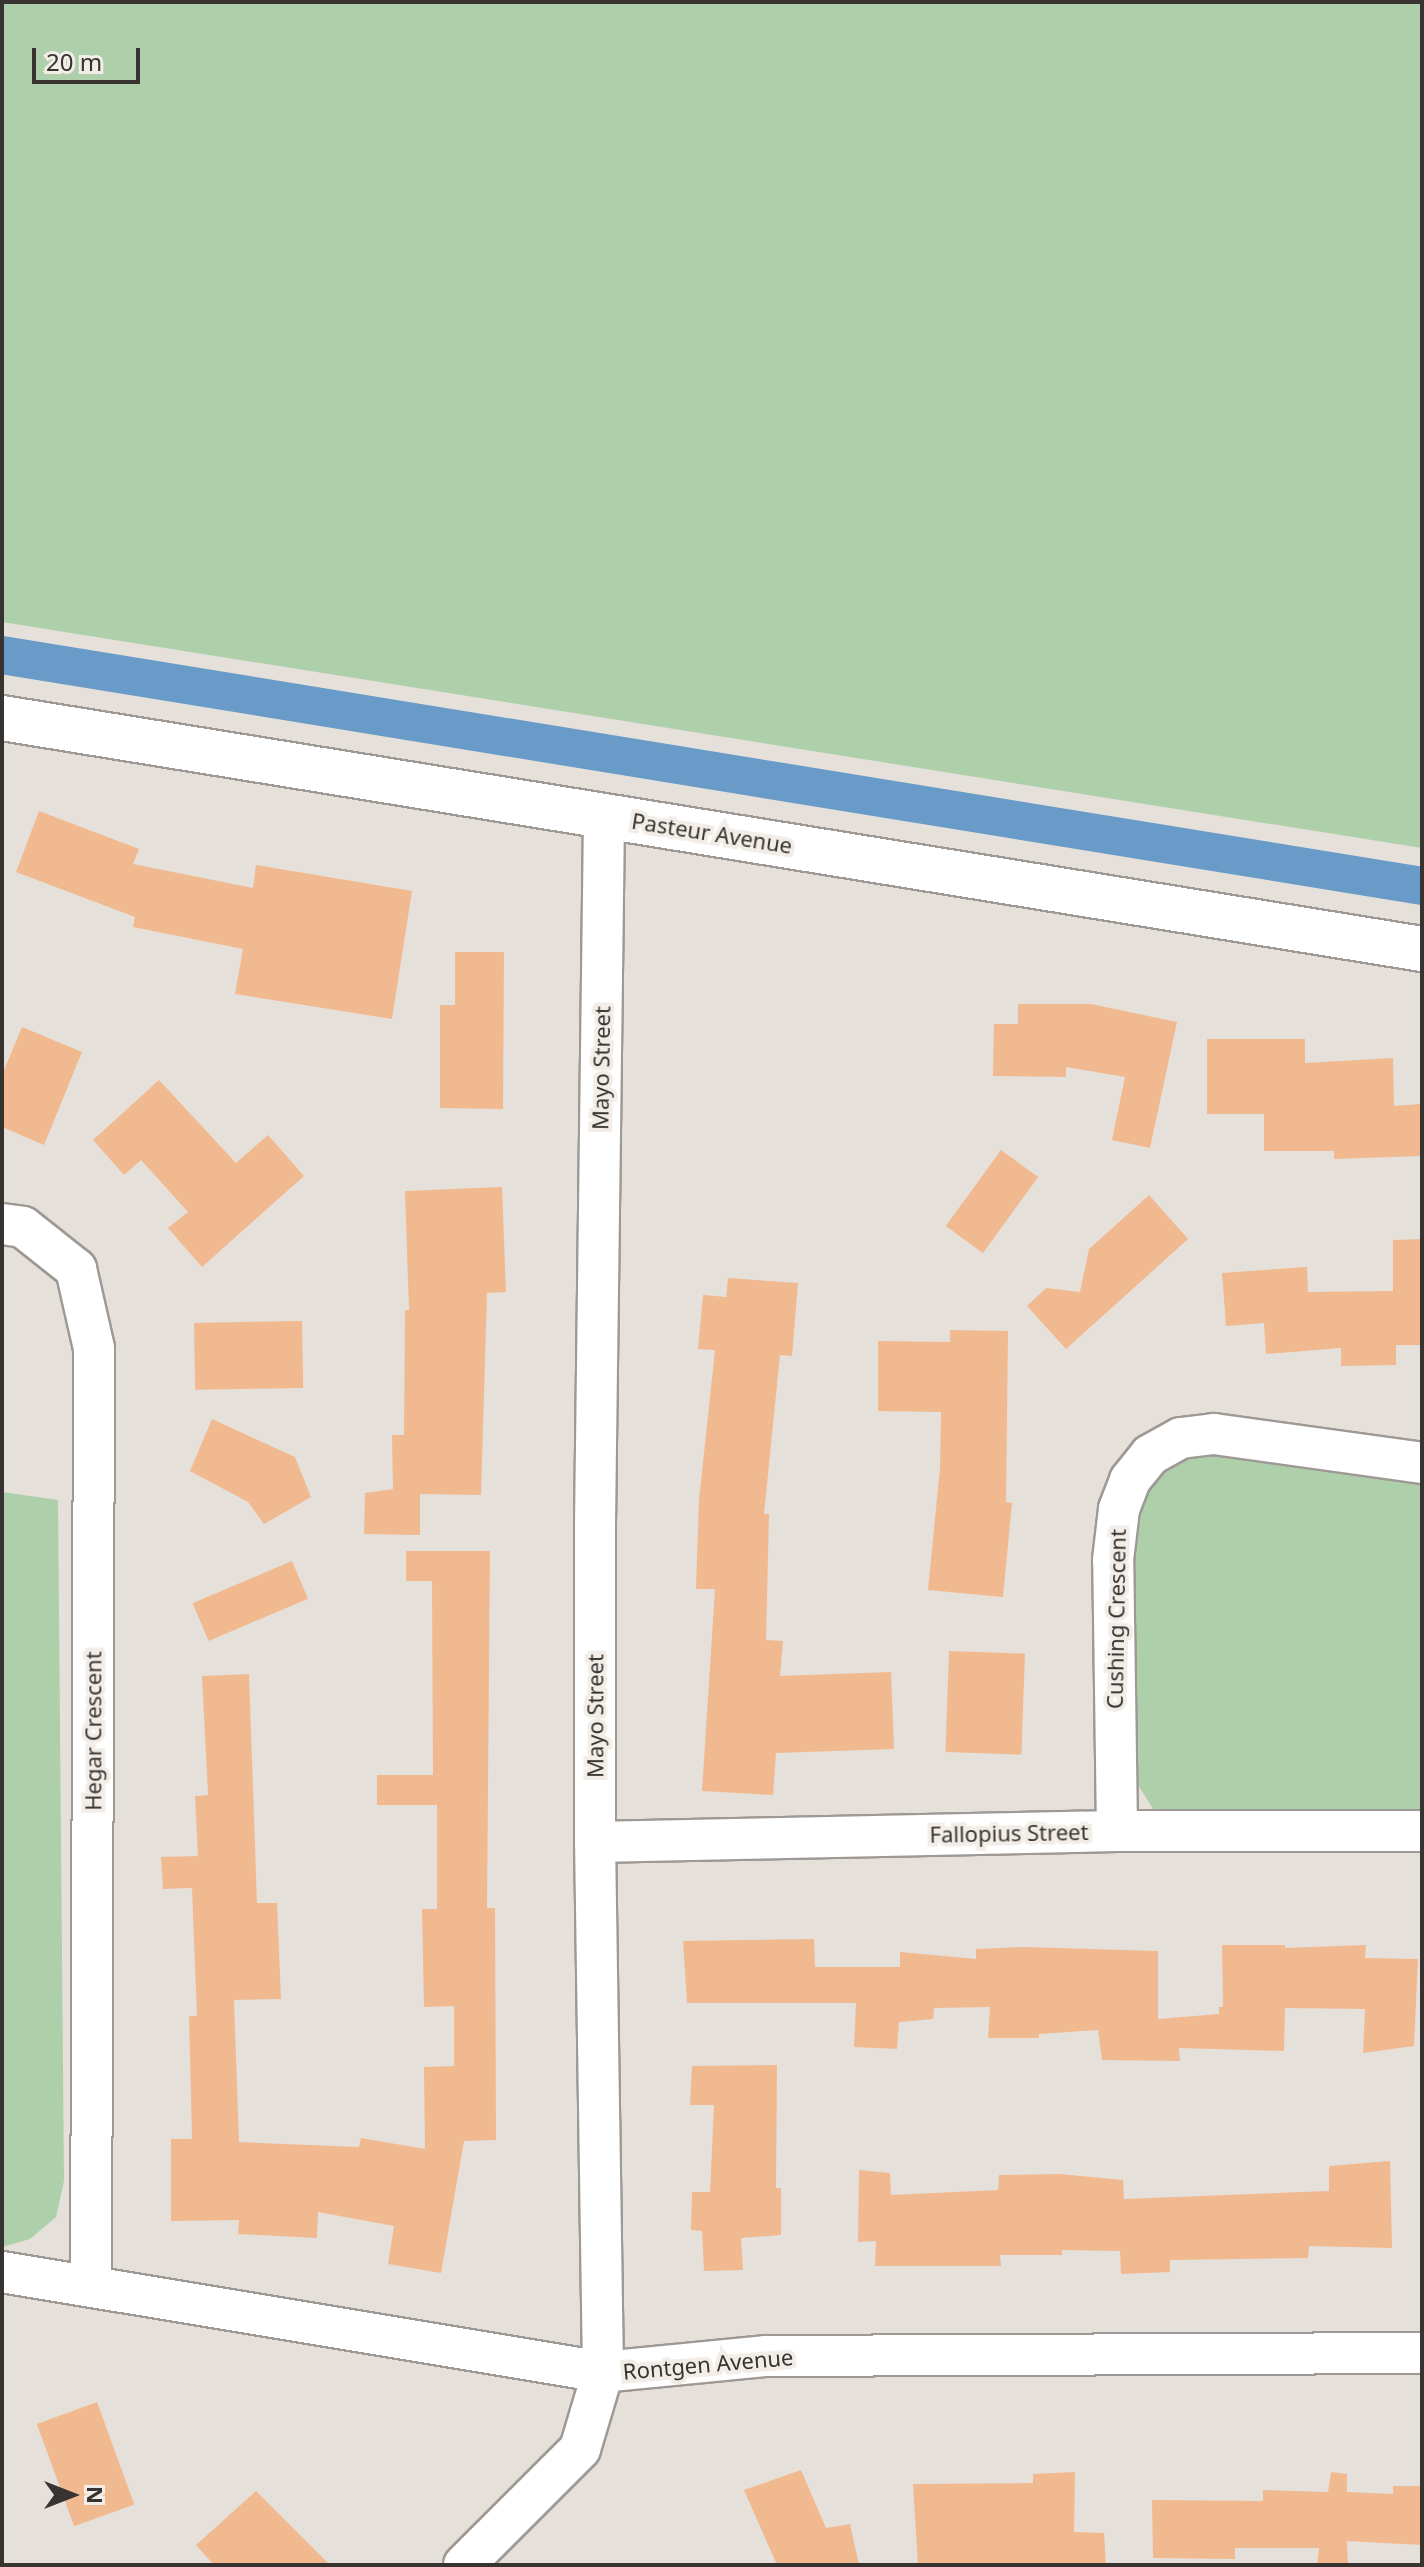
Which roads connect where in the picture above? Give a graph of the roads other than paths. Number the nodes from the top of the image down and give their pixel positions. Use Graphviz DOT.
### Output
graph roads {
  1 [pos="2,718"];
  2 [pos="604,816"];
  3 [pos="1422,949"];
  4 [pos="2,1224"];
  5 [pos="1422,1463"];
  6 [pos="1117,1831"];
  7 [pos="1422,1831"];
  8 [pos="595,1842"];
  9 [pos="2,2272"];
  10 [pos="91,2284"];
  11 [pos="1422,2353"];
  12 [pos="603,2372"];
  13 [pos="464,2565"];
  1 -- 2 [label="street, Pasteur Avenue"];
  2 -- 3 [label="street, Pasteur Avenue"];
  2 -- 8 [label="street, Mayo Street"];
  4 -- 10 [label="street, Hegar Crescent"];
  5 -- 6 [label="street, Cushing Crescent"];
  6 -- 7 [label="street, Fallopius Street"];
  6 -- 8 [label="street, Fallopius Street"];
  8 -- 12 [label="street, Mayo Street"];
  9 -- 10 [label="street, Rontgen Avenue"];
  10 -- 12 [label="street, Rontgen Avenue"];
  11 -- 12 [label="street, Rontgen Avenue"];
  12 -- 13 [label="street, Mayo Street"];
}
